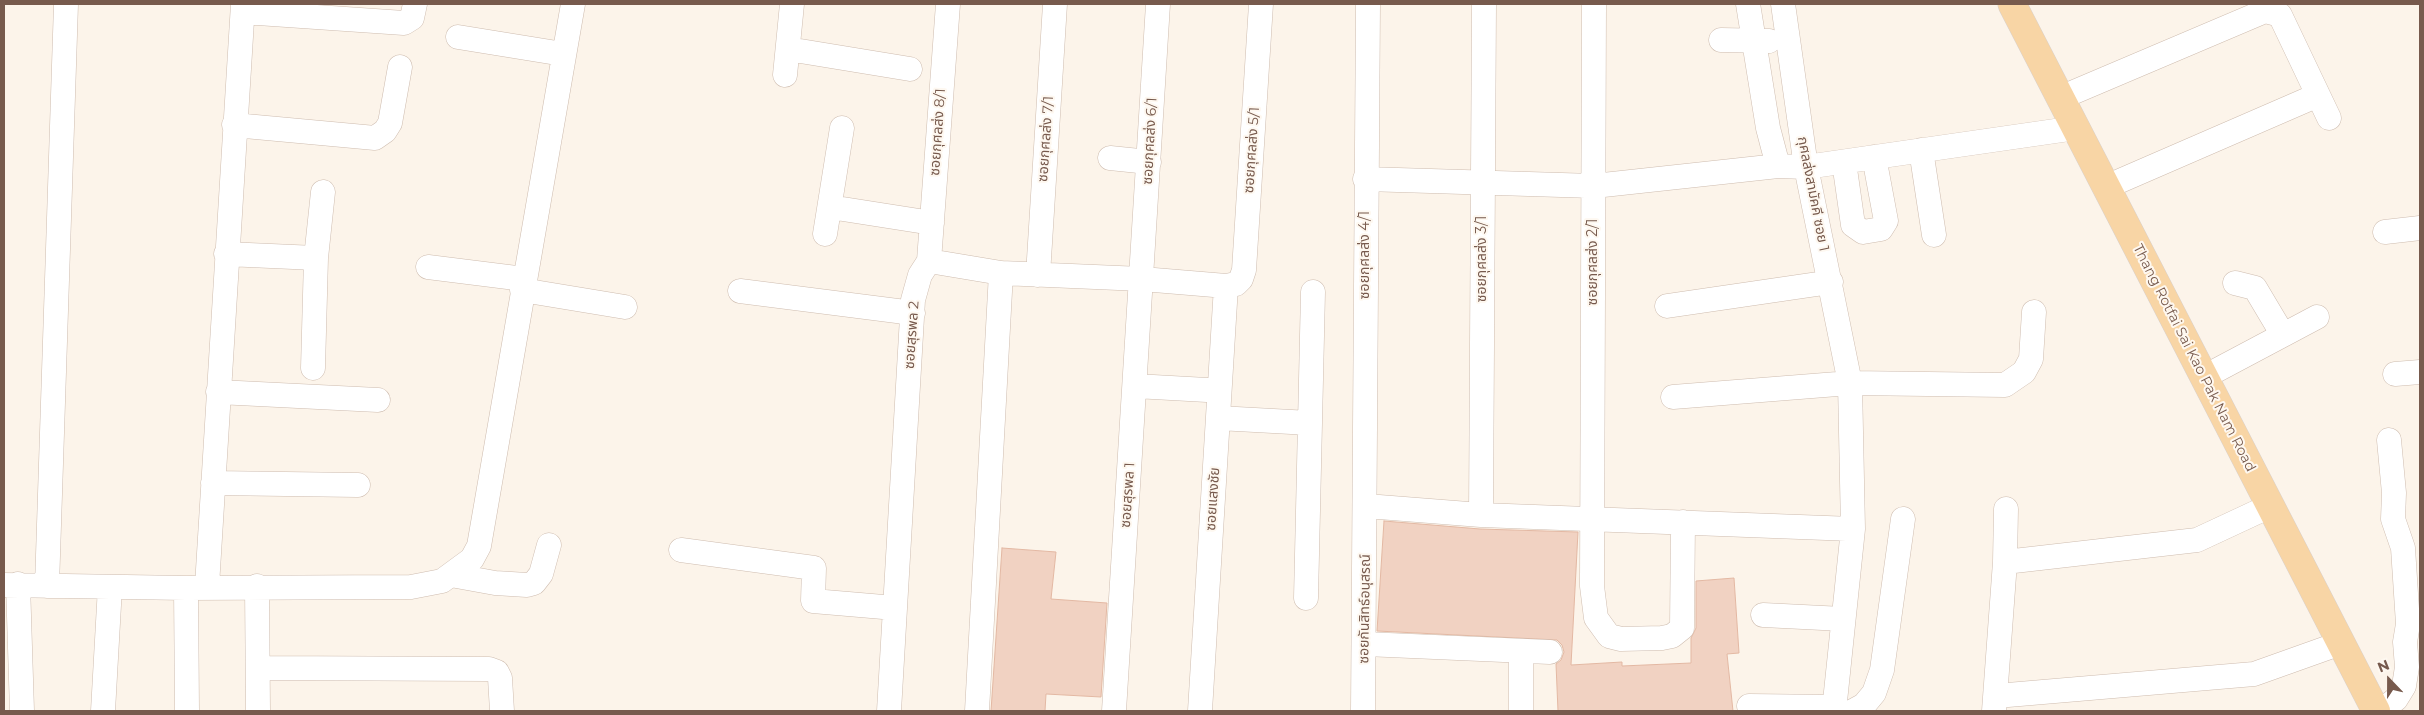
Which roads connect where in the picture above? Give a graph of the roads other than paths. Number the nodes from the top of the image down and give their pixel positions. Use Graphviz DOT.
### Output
graph roads {
  1 [pos="66,4"];
  2 [pos="415,4"];
  3 [pos="573,4"];
  4 [pos="792,4"];
  5 [pos="948,4"];
  6 [pos="1055,4"];
  7 [pos="1158,4"];
  8 [pos="1261,4"];
  9 [pos="1368,4"];
  10 [pos="1484,4"];
  11 [pos="1594,4"];
  12 [pos="1748,4"];
  13 [pos="1783,4"];
  14 [pos="2012,4"];
  15 [pos="243,8"];
  16 [pos="458,37"];
  17 [pos="1721,40"];
  18 [pos="1754,41"];
  19 [pos="1789,42"];
  20 [pos="788,49"];
  21 [pos="562,54"];
  22 [pos="400,67"];
  23 [pos="910,69"];
  24 [pos="785,75"];
  25 [pos="2318,95"];
  26 [pos="2060,98"];
  27 [pos="2329,118"];
  28 [pos="234,125"];
  29 [pos="842,128"];
  30 [pos="2076,128"];
  31 [pos="1921,150"];
  32 [pos="1874,157"];
  33 [pos="1110,158"];
  34 [pos="1149,162"];
  35 [pos="1844,162"];
  36 [pos="1778,166"];
  37 [pos="1806,168"];
  38 [pos="1365,179"];
  39 [pos="1482,184"];
  40 [pos="1594,186"];
  41 [pos="2106,187"];
  42 [pos="323,192"];
  43 [pos="830,207"];
  44 [pos="932,223"];
  45 [pos="2420,228"];
  46 [pos="2385,232"];
  47 [pos="826,234"];
  48 [pos="1934,235"];
  49 [pos="226,254"];
  50 [pos="316,258"];
  51 [pos="929,261"];
  52 [pos="428,266"];
  53 [pos="1001,273"];
  54 [pos="1038,275"];
  55 [pos="1142,279"];
  56 [pos="1831,282"];
  57 [pos="2235,282"];
  58 [pos="523,284"];
  59 [pos="1226,286"];
  60 [pos="740,291"];
  61 [pos="1313,292"];
  62 [pos="1667,306"];
  63 [pos="625,308"];
  64 [pos="2034,312"];
  65 [pos="913,313"];
  66 [pos="2317,317"];
  67 [pos="2283,335"];
  68 [pos="313,368"];
  69 [pos="2420,372"];
  70 [pos="2395,374"];
  71 [pos="2204,377"];
  72 [pos="1850,383"];
  73 [pos="1135,386"];
  74 [pos="1206,390"];
  75 [pos="218,392"];
  76 [pos="1673,397"];
  77 [pos="378,400"];
  78 [pos="1218,418"];
  79 [pos="1310,424"];
  80 [pos="2390,440"];
  81 [pos="213,483"];
  82 [pos="358,485"];
  83 [pos="1366,506"];
  84 [pos="2270,506"];
  85 [pos="2006,509"];
  86 [pos="1482,515"];
  87 [pos="1903,519"];
  88 [pos="1592,520"];
  89 [pos="1683,522"];
  90 [pos="1853,529"];
  91 [pos="549,545"];
  92 [pos="681,550"];
  93 [pos="2005,562"];
  94 [pos="451,575"];
  95 [pos="11,585"];
  96 [pos="47,586"];
  97 [pos="257,586"];
  98 [pos="110,587"];
  99 [pos="196,587"];
  100 [pos="1306,598"];
  101 [pos="896,608"];
  102 [pos="1763,614"];
  103 [pos="1843,619"];
  104 [pos="2341,643"];
  105 [pos="1365,644"];
  106 [pos="1521,651"];
  107 [pos="1550,652"];
  108 [pos="258,668"];
  109 [pos="1995,704"];
  110 [pos="1749,706"];
  111 [pos="1840,710"];
  112 [pos="22,711"];
  113 [pos="103,711"];
  114 [pos="187,711"];
  115 [pos="258,711"];
  116 [pos="502,711"];
  117 [pos="889,711"];
  118 [pos="977,711"];
  119 [pos="1114,711"];
  120 [pos="1200,711"];
  121 [pos="1363,711"];
  122 [pos="1521,711"];
  123 [pos="2376,711"];
  124 [pos="2381,711"];
  1 -- 96 [label="street"];
  2 -- 15 [label="street"];
  3 -- 21 [label="street"];
  4 -- 20 [label="street"];
  5 -- 44 [label="street, ซอยกุศลส่ง 8/1"];
  6 -- 54 [label="street, ซอยกุศลส่ง 7/1"];
  7 -- 34 [label="street, ซอยกุศลส่ง 6/1"];
  8 -- 59 [label="street, ซอยกุศลส่ง 5/1"];
  9 -- 38 [label="street, ซอยกุศลส่ง 4/1"];
  10 -- 39 [label="street, ซอยกุศลส่ง 3/1"];
  11 -- 40 [label="street, ซอยกุศลส่ง 2/1"];
  12 -- 18 [label="street"];
  13 -- 19 [label="street, กุศลส่งสามัคคี ซอย 1"];
  14 -- 26 [label="main road, Thang Rotfai Sai Kao Pak Nam Road"];
  15 -- 28 [label="street"];
  16 -- 21 [label="street"];
  17 -- 18 [label="street"];
  18 -- 19 [label="street"];
  18 -- 36 [label="street"];
  19 -- 37 [label="street, กุศลส่งสามัคคี ซอย 1"];
  20 -- 23 [label="street"];
  20 -- 24 [label="street"];
  21 -- 58 [label="street"];
  22 -- 28 [label="street"];
  25 -- 26 [label="street"];
  25 -- 27 [label="street"];
  25 -- 41 [label="street"];
  26 -- 30 [label="main road, Thang Rotfai Sai Kao Pak Nam Road"];
  28 -- 49 [label="street"];
  29 -- 43 [label="street"];
  30 -- 31 [label="street"];
  30 -- 41 [label="main road, Thang Rotfai Sai Kao Pak Nam Road"];
  31 -- 32 [label="street"];
  31 -- 48 [label="street"];
  32 -- 35 [label="street"];
  32 -- 35 [label="street"];
  33 -- 34 [label="street"];
  34 -- 55 [label="street, ซอยกุศลส่ง 6/1"];
  35 -- 37 [label="street"];
  36 -- 37 [label="street"];
  36 -- 40 [label="street"];
  37 -- 56 [label="street, กุศลส่งสามัคคี ซอย 1"];
  38 -- 39 [label="street"];
  38 -- 83 [label="street, ซอยกุศลส่ง 4/1"];
  39 -- 40 [label="street"];
  39 -- 86 [label="street, ซอยกุศลส่ง 3/1"];
  40 -- 88 [label="street, ซอยกุศลส่ง 2/1"];
  41 -- 71 [label="main road, Thang Rotfai Sai Kao Pak Nam Road"];
  42 -- 50 [label="street"];
  43 -- 44 [label="street"];
  43 -- 47 [label="street"];
  44 -- 51 [label="street, ซอยกุศลส่ง 8/1"];
  45 -- 46 [label="street"];
  49 -- 50 [label="street"];
  49 -- 75 [label="street"];
  50 -- 68 [label="street"];
  51 -- 53 [label="street"];
  51 -- 65 [label="street, ซอยสุรพล 2"];
  52 -- 58 [label="street"];
  53 -- 54 [label="street"];
  53 -- 118 [label="street"];
  54 -- 55 [label="street"];
  55 -- 59 [label="street"];
  55 -- 73 [label="street, ซอยสุรพล 1"];
  56 -- 62 [label="street"];
  56 -- 72 [label="street, กุศลส่งสามัคคี ซอย 1"];
  57 -- 67 [label="street"];
  58 -- 63 [label="street"];
  58 -- 94 [label="street"];
  59 -- 78 [label="street, ซอยแสงชัย"];
  60 -- 65 [label="street"];
  61 -- 79 [label="street"];
  64 -- 72 [label="street"];
  65 -- 101 [label="street, ซอยสุรพล 2"];
  66 -- 67 [label="street"];
  67 -- 71 [label="street"];
  69 -- 70 [label="street"];
  71 -- 84 [label="main road, Thang Rotfai Sai Kao Pak Nam Road"];
  72 -- 76 [label="street"];
  72 -- 90 [label="street, กุศลส่งสามัคคี ซอย 1"];
  73 -- 74 [label="street"];
  73 -- 119 [label="street, ซอยสุรพล 1"];
  75 -- 77 [label="street"];
  75 -- 81 [label="street"];
  78 -- 79 [label="street"];
  78 -- 120 [label="street, ซอยแสงชัย"];
  79 -- 100 [label="street"];
  80 -- 124 [label="street"];
  81 -- 82 [label="street"];
  81 -- 99 [label="street"];
  83 -- 86 [label="street"];
  83 -- 105 [label="street, ซอยกันสิทธ์อนุสรณ์"];
  84 -- 93 [label="street"];
  84 -- 104 [label="main road, Thang Rotfai Sai Kao Pak Nam Road"];
  85 -- 93 [label="street"];
  86 -- 88 [label="street"];
  87 -- 111 [label="street"];
  88 -- 89 [label="street"];
  88 -- 89 [label="street, ซอยกุศลส่ง 2/1"];
  89 -- 90 [label="street"];
  90 -- 103 [label="street, กุศลส่งสามัคคี ซอย 1"];
  91 -- 94 [label="street"];
  92 -- 101 [label="street"];
  93 -- 109 [label="street"];
  94 -- 97 [label="street"];
  95 -- 96 [label="street"];
  95 -- 112 [label="street"];
  96 -- 98 [label="street"];
  97 -- 99 [label="street"];
  97 -- 108 [label="street"];
  98 -- 99 [label="street"];
  98 -- 113 [label="street"];
  99 -- 114 [label="street"];
  101 -- 117 [label="street, ซอยสุรพล 2"];
  102 -- 103 [label="street"];
  103 -- 111 [label="street, กุศลส่งสามัคคี ซอย 1"];
  104 -- 109 [label="street"];
  104 -- 123 [label="main road, Thang Rotfai Sai Kao Pak Nam Road"];
  105 -- 106 [label="street"];
  105 -- 121 [label="street, ซอยกันสิทธ์อนุสรณ์"];
  106 -- 107 [label="street"];
  106 -- 122 [label="street"];
  108 -- 115 [label="street"];
  108 -- 116 [label="street"];
  110 -- 111 [label="street"];
}
